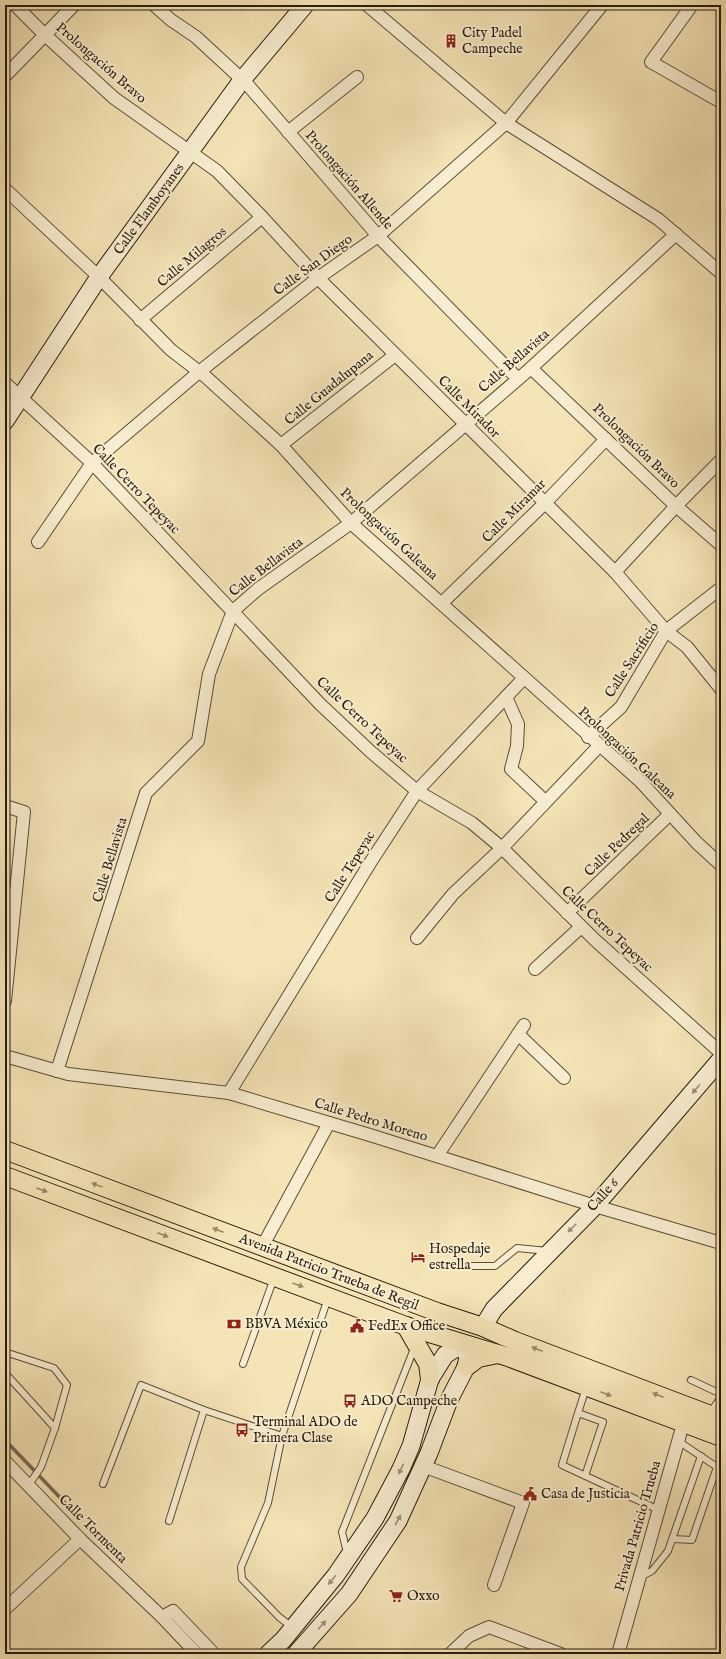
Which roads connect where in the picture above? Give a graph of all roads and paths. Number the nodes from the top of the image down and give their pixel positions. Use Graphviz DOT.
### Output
graph roads {
  1 [pos="15,5"];
  2 [pos="74,5"];
  3 [pos="154,5"];
  4 [pos="367,5"];
  5 [pos="602,5"];
  6 [pos="692,5"];
  7 [pos="303,6"];
  8 [pos="44,34"];
  9 [pos="5,76"];
  10 [pos="357,77"];
  11 [pos="242,80"];
  12 [pos="721,102"];
  13 [pos="506,123"];
  14 [pos="288,132"];
  15 [pos="190,152"];
  16 [pos="5,189"];
  17 [pos="262,217"];
  18 [pos="676,234"];
  19 [pos="378,236"];
  20 [pos="721,273"];
  21 [pos="99,277"];
  22 [pos="318,278"];
  23 [pos="140,320"];
  24 [pos="395,355"];
  25 [pos="531,368"];
  26 [pos="198,372"];
  27 [pos="518,379"];
  28 [pos="5,383"];
  29 [pos="19,397"];
  30 [pos="5,421"];
  31 [pos="464,424"];
  32 [pos="606,439"];
  33 [pos="281,445"];
  34 [pos="721,460"];
  35 [pos="92,463"];
  36 [pos="545,503"];
  37 [pos="676,506"];
  38 [pos="351,522"];
  39 [pos="38,542"];
  40 [pos="721,545"];
  41 [pos="615,572"];
  42 [pos="721,588"];
  43 [pos="442,603"];
  44 [pos="233,612"];
  45 [pos="666,631"];
  46 [pos="524,678"];
  47 [pos="721,689"];
  48 [pos="506,697"];
  49 [pos="588,737"];
  50 [pos="599,746"];
  51 [pos="418,791"];
  52 [pos="545,801"];
  53 [pos="5,806"];
  54 [pos="670,814"];
  55 [pos="502,848"];
  56 [pos="721,865"];
  57 [pos="567,913"];
  58 [pos="581,927"];
  59 [pos="417,938"];
  60 [pos="536,969"];
  61 [pos="5,1001"];
  62 [pos="721,1053"];
  63 [pos="5,1056"];
  64 [pos="721,1059"];
  65 [pos="58,1071"];
  66 [pos="564,1078"];
  67 [pos="229,1093"];
  68 [pos="329,1123"];
  69 [pos="5,1150"];
  70 [pos="437,1156"];
  71 [pos="5,1176"];
  72 [pos="595,1206"];
  73 [pos="721,1243"];
  74 [pos="262,1247"];
  75 [pos="550,1251"];
  76 [pos="449,1266"];
  77 [pos="274,1277"];
  78 [pos="328,1296"];
  79 [pos="437,1312"];
  80 [pos="406,1326"];
  81 [pos="483,1327"];
  82 [pos="416,1343"];
  83 [pos="462,1344"];
  84 [pos="5,1352"];
  85 [pos="498,1354"];
  86 [pos="243,1364"];
  87 [pos="466,1367"];
  88 [pos="5,1373"];
  89 [pos="430,1379"];
  90 [pos="691,1380"];
  91 [pos="586,1386"];
  92 [pos="721,1395"];
  93 [pos="204,1410"];
  94 [pos="578,1413"];
  95 [pos="685,1414"];
  96 [pos="715,1417"];
  97 [pos="55,1428"];
  98 [pos="282,1436"];
  99 [pos="721,1438"];
  100 [pos="678,1440"];
  101 [pos="411,1446"];
  102 [pos="701,1456"];
  103 [pos="426,1459"];
  104 [pos="5,1461"];
  105 [pos="585,1476"];
  106 [pos="103,1484"];
  107 [pos="28,1486"];
  108 [pos="659,1510"];
  109 [pos="169,1521"];
  110 [pos="80,1539"];
  111 [pos="673,1539"];
  112 [pos="348,1558"];
  113 [pos="639,1578"];
  114 [pos="494,1585"];
  115 [pos="5,1608"];
  116 [pos="162,1617"];
  117 [pos="293,1628"];
  118 [pos="556,1653"];
  119 [pos="197,1654"];
  120 [pos="214,1654"];
  121 [pos="268,1654"];
  122 [pos="296,1654"];
  123 [pos="450,1654"];
  124 [pos="618,1654"];
  1 -- 8 [label="street, Prolongación Bravo"];
  2 -- 8 [label="street"];
  3 -- 11 [label="street, Prolongación Allende"];
  4 -- 13 [label="street"];
  5 -- 13 [label="street, Calle San Diego"];
  6 -- 12 [label="street"];
  7 -- 11 [label="street, Calle Flamboyanes"];
  8 -- 9 [label="street"];
  8 -- 15 [label="street, Prolongación Bravo"];
  10 -- 14 [label="street"];
  11 -- 14 [label="street, Prolongación Allende"];
  11 -- 15 [label="street, Calle Flamboyanes"];
  13 -- 18 [label="street"];
  13 -- 19 [label="street, Calle San Diego"];
  14 -- 19 [label="street, Prolongación Allende"];
  15 -- 17 [label="street, Calle Mirador"];
  15 -- 21 [label="street, Calle Flamboyanes"];
  16 -- 21 [label="street, Prolongación Galeana"];
  17 -- 22 [label="street, Calle Mirador"];
  17 -- 23 [label="street, Calle Milagros"];
  18 -- 20 [label="street"];
  18 -- 25 [label="street, Calle Bellavista"];
  19 -- 22 [label="street, Calle San Diego"];
  19 -- 27 [label="street, Prolongación Allende"];
  21 -- 23 [label="street, Prolongación Galeana"];
  21 -- 29 [label="street, Calle Flamboyanes"];
  22 -- 24 [label="street, Calle Mirador"];
  22 -- 26 [label="street, Calle San Diego"];
  23 -- 26 [label="street, Prolongación Galeana"];
  24 -- 31 [label="street, Calle Mirador"];
  24 -- 33 [label="street, Calle Guadalupana"];
  25 -- 27 [label="street, Calle Bellavista"];
  25 -- 32 [label="street, Prolongación Bravo"];
  26 -- 33 [label="street, Prolongación Galeana"];
  26 -- 35 [label="street, Calle San Diego"];
  27 -- 31 [label="street, Calle Bellavista"];
  28 -- 29 [label="street, Calle Cerro Tepeyac"];
  29 -- 30 [label="street, Calle Flamboyanes"];
  29 -- 35 [label="street, Calle Cerro Tepeyac"];
  31 -- 36 [label="street, Calle Mirador"];
  31 -- 38 [label="street, Calle Bellavista"];
  32 -- 36 [label="street, Calle Miramar"];
  32 -- 37 [label="street, Prolongación Bravo"];
  33 -- 38 [label="street, Prolongación Galeana"];
  34 -- 37 [label="street"];
  35 -- 39 [label="street, Calle San Diego"];
  35 -- 44 [label="street, Calle Cerro Tepeyac"];
  36 -- 41 [label="street, Calle Mirador"];
  36 -- 43 [label="street, Calle Miramar"];
  37 -- 40 [label="street, Prolongación Bravo"];
  37 -- 41 [label="street"];
  38 -- 43 [label="street, Prolongación Galeana"];
  38 -- 44 [label="street, Calle Bellavista"];
  41 -- 45 [label="street, Calle Mirador"];
  42 -- 45 [label="street, Calle Sacrificio"];
  43 -- 46 [label="street, Prolongación Galeana"];
  44 -- 51 [label="street, Calle Cerro Tepeyac"];
  44 -- 65 [label="street, Calle Bellavista"];
  45 -- 47 [label="street, Calle Mirador"];
  45 -- 49 [label="street, Calle Sacrificio"];
  46 -- 48 [label="street, Calle Tepeyac"];
  46 -- 49 [label="street, Prolongación Galeana"];
  48 -- 51 [label="street, Calle Tepeyac"];
  48 -- 52 [label="street"];
  49 -- 50 [label="street, Prolongación Galeana"];
  50 -- 52 [label="street"];
  50 -- 54 [label="street, Prolongación Galeana"];
  51 -- 55 [label="street, Calle Cerro Tepeyac"];
  51 -- 67 [label="street, Calle Tepeyac"];
  52 -- 55 [label="street"];
  53 -- 61 [label="street"];
  54 -- 56 [label="street, Prolongación Galeana"];
  54 -- 57 [label="street, Calle Pedregal"];
  55 -- 57 [label="street, Calle Cerro Tepeyac"];
  55 -- 59 [label="street"];
  57 -- 58 [label="street, Calle Cerro Tepeyac"];
  58 -- 60 [label="street"];
  58 -- 62 [label="street, Calle Cerro Tepeyac"];
  63 -- 65 [label="street, Calle Pedro Moreno"];
  64 -- 72 [label="street, Calle 6, one-way"];
  65 -- 67 [label="street, Calle Pedro Moreno"];
  66 -- 70 [label="street"];
  67 -- 68 [label="street, Calle Pedro Moreno"];
  68 -- 70 [label="street, Calle Pedro Moreno"];
  68 -- 74 [label="street"];
  74 -- 69 [label="main road, Avenida Patricio Trueba de Regil, one-way"];
  70 -- 72 [label="street, Calle Pedro Moreno"];
  71 -- 77 [label="main road, Avenida Patricio Trueba de Regil, one-way"];
  72 -- 73 [label="street, Calle Pedro Moreno"];
  72 -- 75 [label="street, Calle 6, one-way"];
  74 -- 79 [label="main road, Avenida Patricio Trueba de Regil"];
  75 -- 76 [label="lane"];
  75 -- 81 [label="street, Calle 6"];
  77 -- 78 [label="main road, Avenida Patricio Trueba de Regil, one-way"];
  77 -- 86 [label="lane"];
  78 -- 80 [label="main road, Avenida Patricio Trueba de Regil"];
  78 -- 98 [label="lane"];
  79 -- 81 [label="main road, Avenida Patricio Trueba de Regil"];
  79 -- 83 [label="main road"];
  80 -- 82 [label="main road"];
  80 -- 83 [label="main road, Avenida Patricio Trueba de Regil"];
  81 -- 83 [label="main road"];
  81 -- 85 [label="main road"];
  95 -- 81 [label="main road, Avenida Patricio Trueba de Regil, one-way"];
  82 -- 89 [label="main road"];
  82 -- 112 [label="lane"];
  83 -- 85 [label="main road, Avenida Patricio Trueba de Regil"];
  83 -- 87 [label="street"];
  83 -- 89 [label="street"];
  84 -- 97 [label="lane"];
  85 -- 87 [label="main road"];
  85 -- 91 [label="main road, Avenida Patricio Trueba de Regil"];
  87 -- 103 [label="street"];
  88 -- 97 [label="lane"];
  89 -- 101 [label="street"];
  90 -- 92 [label="lane"];
  91 -- 94 [label="lane"];
  91 -- 95 [label="main road, Avenida Patricio Trueba de Regil, one-way"];
  92 -- 96 [label="lane"];
  93 -- 98 [label="lane"];
  93 -- 106 [label="lane"];
  93 -- 109 [label="lane"];
  94 -- 105 [label="lane"];
  94 -- 105 [label="lane"];
  95 -- 96 [label="main road, Avenida Patricio Trueba de Regil"];
  95 -- 99 [label="main road, Avenida Patricio Trueba de Regil"];
  95 -- 100 [label="street, Privada Patricio Trueba"];
  97 -- 107 [label="lane"];
  98 -- 117 [label="lane"];
  100 -- 102 [label="lane"];
  100 -- 108 [label="street, Privada Patricio Trueba"];
  101 -- 103 [label="street"];
  101 -- 112 [label="street, one-way"];
  102 -- 111 [label="lane"];
  102 -- 111 [label="lane"];
  103 -- 114 [label="street"];
  122 -- 103 [label="street, one-way"];
  104 -- 107 [label="street, Calle Tormenta"];
  105 -- 108 [label="lane"];
  107 -- 110 [label="street, Calle Tormenta"];
  108 -- 113 [label="street, Privada Patricio Trueba"];
  110 -- 115 [label="street"];
  110 -- 116 [label="street, Calle Tormenta"];
  111 -- 113 [label="lane"];
  112 -- 117 [label="street, one-way"];
  113 -- 124 [label="street, Privada Patricio Trueba"];
  116 -- 119 [label="street, Calle Tormenta"];
  116 -- 120 [label="street"];
  117 -- 121 [label="street"];
  118 -- 123 [label="street"];
}
